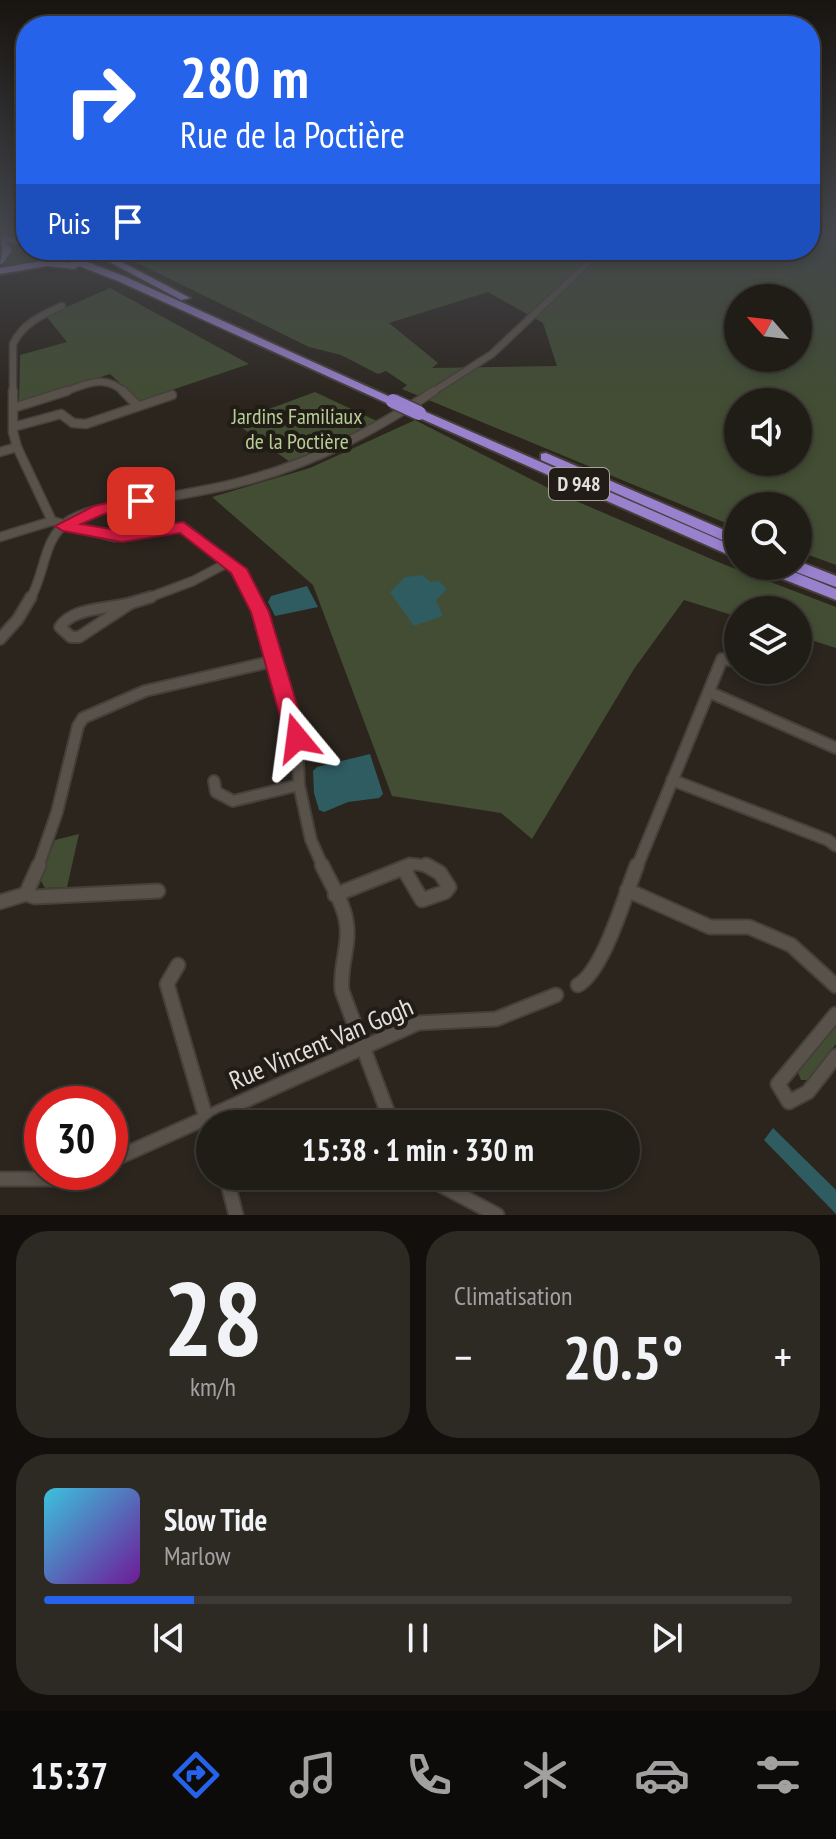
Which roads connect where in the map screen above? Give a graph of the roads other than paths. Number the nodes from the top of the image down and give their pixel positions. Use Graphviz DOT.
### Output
graph roads {
  1 [pos="147,290"];
  2 [pos="165,290"];
  3 [pos="172,290"];
  4 [pos="560,290"];
  5 [pos="190,300"];
  6 [pos="62,306"];
  7 [pos="13,371"];
  8 [pos="1,372"];
  9 [pos="172,395"];
  10 [pos="398,397"];
  11 [pos="138,406"];
  12 [pos="13,408"];
  13 [pos="424,409"];
  14 [pos="13,427"];
  15 [pos="17,447"];
  16 [pos="0,452"];
  17 [pos="58,523"];
  18 [pos="724,536"];
  19 [pos="0,537"];
  20 [pos="724,548"];
  21 [pos="229,562"];
  22 [pos="812,572"];
  23 [pos="799,580"];
  24 [pos="836,582"];
  25 [pos="836,595"];
  26 [pos="132,603"];
  27 [pos="0,639"];
  28 [pos="724,659"];
  29 [pos="274,661"];
  30 [pos="709,692"];
  31 [pos="836,748"];
  32 [pos="672,780"];
  33 [pos="214,781"];
  34 [pos="299,785"];
  35 [pos="836,846"];
  36 [pos="403,868"];
  37 [pos="627,890"];
  38 [pos="158,891"];
  39 [pos="26,894"];
  40 [pos="335,895"];
  41 [pos="0,902"];
  42 [pos="178,965"];
  43 [pos="578,985"];
  44 [pos="836,986"];
  45 [pos="556,995"];
  46 [pos="836,1014"];
  47 [pos="363,1048"];
  48 [pos="836,1056"];
  49 [pos="207,1110"];
  50 [pos="233,1110"];
  51 [pos="387,1110"];
  52 [pos="196,1127"];
  53 [pos="128,1154"];
  54 [pos="0,1179"];
  55 [pos="24,1179"];
  56 [pos="230,1190"];
  57 [pos="450,1190"];
  58 [pos="236,1215"];
  59 [pos="497,1215"];
  1 -- 10 [label="highway, D 948"];
  2 -- 5 [label="highway, D 948"];
  3 -- 5 [label="highway"];
  4 -- 17 [label="street"];
  5 -- 10 [label="highway, D 948"];
  6 -- 7 [label="street"];
  7 -- 8 [label="street"];
  7 -- 12 [label="street"];
  9 -- 11 [label="street"];
  10 -- 13 [label="highway, D 948, bridge"];
  11 -- 12 [label="street"];
  11 -- 14 [label="street"];
  12 -- 14 [label="street"];
  13 -- 18 [label="highway, D 948"];
  13 -- 20 [label="highway, D 948"];
  14 -- 15 [label="street"];
  15 -- 16 [label="street"];
  15 -- 17 [label="street"];
  17 -- 19 [label="street"];
  17 -- 21 [label="street"];
  17 -- 27 [label="street"];
  21 -- 26 [label="street"];
  21 -- 29 [label="street"];
  22 -- 24 [label="highway"];
  23 -- 25 [label="highway"];
  26 -- 26 [label="street"];
  28 -- 30 [label="street"];
  29 -- 34 [label="street"];
  29 -- 39 [label="street"];
  30 -- 31 [label="street"];
  30 -- 32 [label="street"];
  32 -- 35 [label="street"];
  32 -- 37 [label="street"];
  33 -- 34 [label="street"];
  34 -- 40 [label="street"];
  36 -- 40 [label="street"];
  37 -- 43 [label="street"];
  37 -- 44 [label="street"];
  38 -- 39 [label="street"];
  39 -- 41 [label="street"];
  40 -- 47 [label="street"];
  42 -- 49 [label="street"];
  45 -- 47 [label="street, Rue Vincent Van Gogh"];
  46 -- 48 [label="street"];
  47 -- 50 [label="street, Rue Vincent Van Gogh"];
  47 -- 51 [label="street"];
  52 -- 53 [label="street, Rue Vincent Van Gogh"];
  54 -- 55 [label="street"];
  56 -- 58 [label="street"];
  57 -- 59 [label="street"];
}
